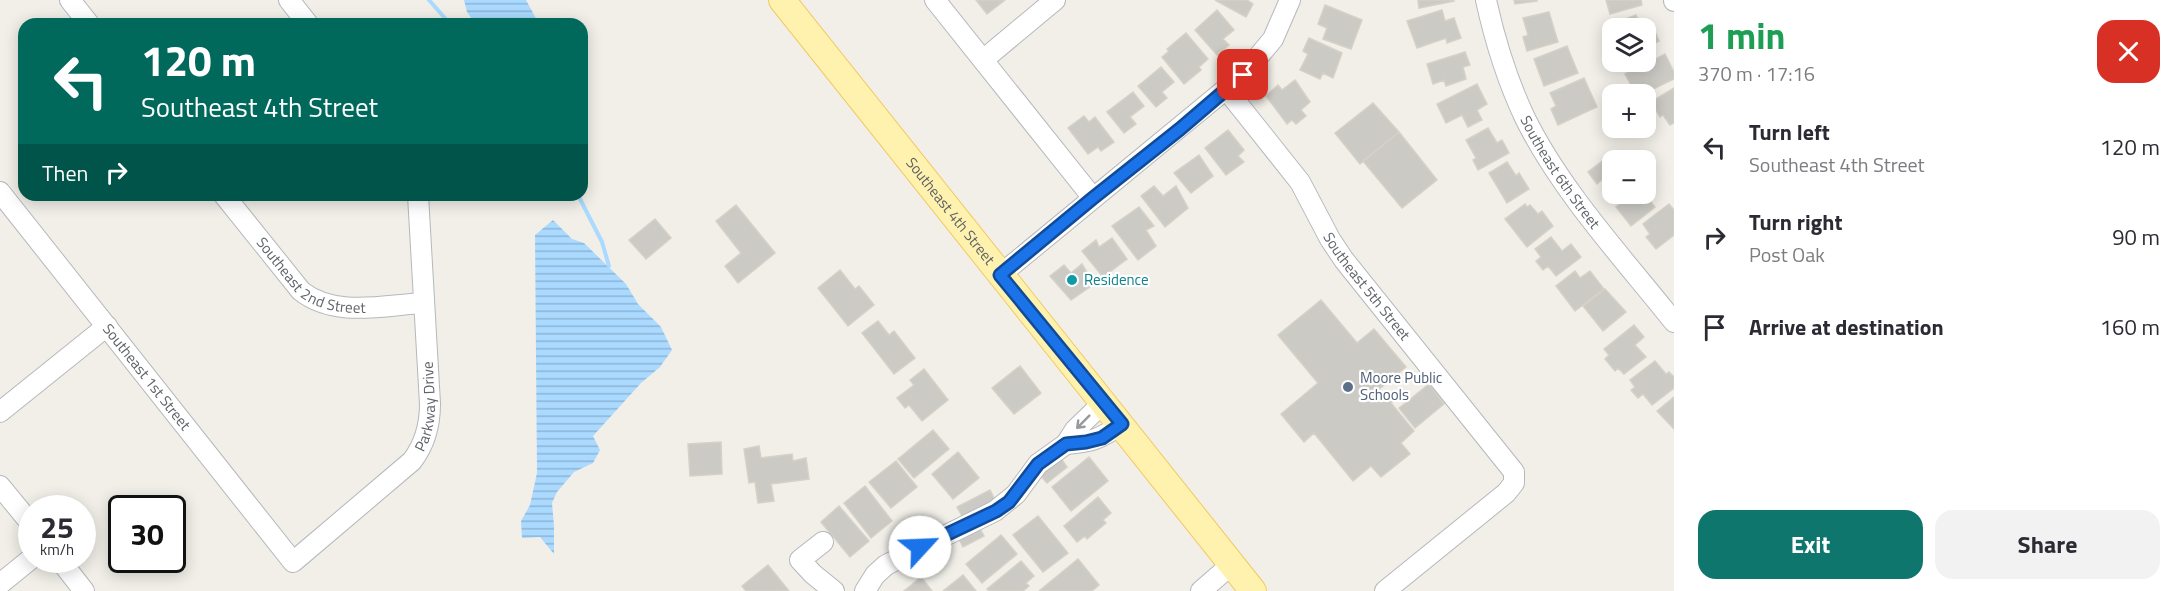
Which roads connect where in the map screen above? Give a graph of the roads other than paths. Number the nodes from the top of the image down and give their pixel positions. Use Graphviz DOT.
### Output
graph roads {
  1 [pos="70,0"];
  2 [pos="289,0"];
  3 [pos="782,0"];
  4 [pos="935,0"];
  5 [pos="1055,0"];
  6 [pos="1290,0"];
  7 [pos="1486,0"];
  8 [pos="84,18"];
  9 [pos="304,18"];
  10 [pos="983,60"];
  11 [pos="1226,89"];
  12 [pos="0,192"];
  13 [pos="1093,198"];
  14 [pos="229,201"];
  15 [pos="418,201"];
  16 [pos="1000,275"];
  17 [pos="424,303"];
  18 [pos="1674,322"];
  19 [pos="107,326"];
  20 [pos="1104,402"];
  21 [pos="0,412"];
  22 [pos="1122,424"];
  23 [pos="1066,444"];
  24 [pos="0,486"];
  25 [pos="18,508"];
  26 [pos="823,542"];
  27 [pos="293,562"];
  28 [pos="1232,564"];
  29 [pos="18,569"];
  30 [pos="70,573"];
  31 [pos="0,584"];
  32 [pos="84,591"];
  33 [pos="834,591"];
  34 [pos="866,591"];
  35 [pos="1201,591"];
  36 [pos="1254,591"];
  37 [pos="1385,591"];
  1 -- 8 [label="street"];
  2 -- 9 [label="street"];
  3 -- 16 [label="main road, Southeast 4th Street"];
  4 -- 10 [label="street"];
  5 -- 10 [label="street"];
  6 -- 11 [label="street"];
  7 -- 18 [label="street, Southeast 6th Street"];
  10 -- 13 [label="street"];
  11 -- 13 [label="street"];
  11 -- 37 [label="street, Southeast 5th Street"];
  12 -- 19 [label="street, Southeast 1st Street"];
  13 -- 16 [label="street"];
  14 -- 17 [label="street, Southeast 2nd Street"];
  15 -- 17 [label="street, Parkway Drive"];
  16 -- 20 [label="main road, Southeast 4th Street"];
  17 -- 27 [label="street, Parkway Drive"];
  19 -- 21 [label="street"];
  19 -- 27 [label="street, Southeast 1st Street"];
  20 -- 22 [label="main road, Southeast 4th Street"];
  20 -- 23 [label="street, one-way"];
  22 -- 23 [label="street"];
  22 -- 28 [label="main road, Southeast 4th Street"];
  23 -- 34 [label="street"];
  24 -- 25 [label="street"];
  26 -- 33 [label="street"];
  28 -- 35 [label="street"];
  28 -- 36 [label="main road, Southeast 4th Street"];
  29 -- 31 [label="street"];
  30 -- 32 [label="street"];
}
